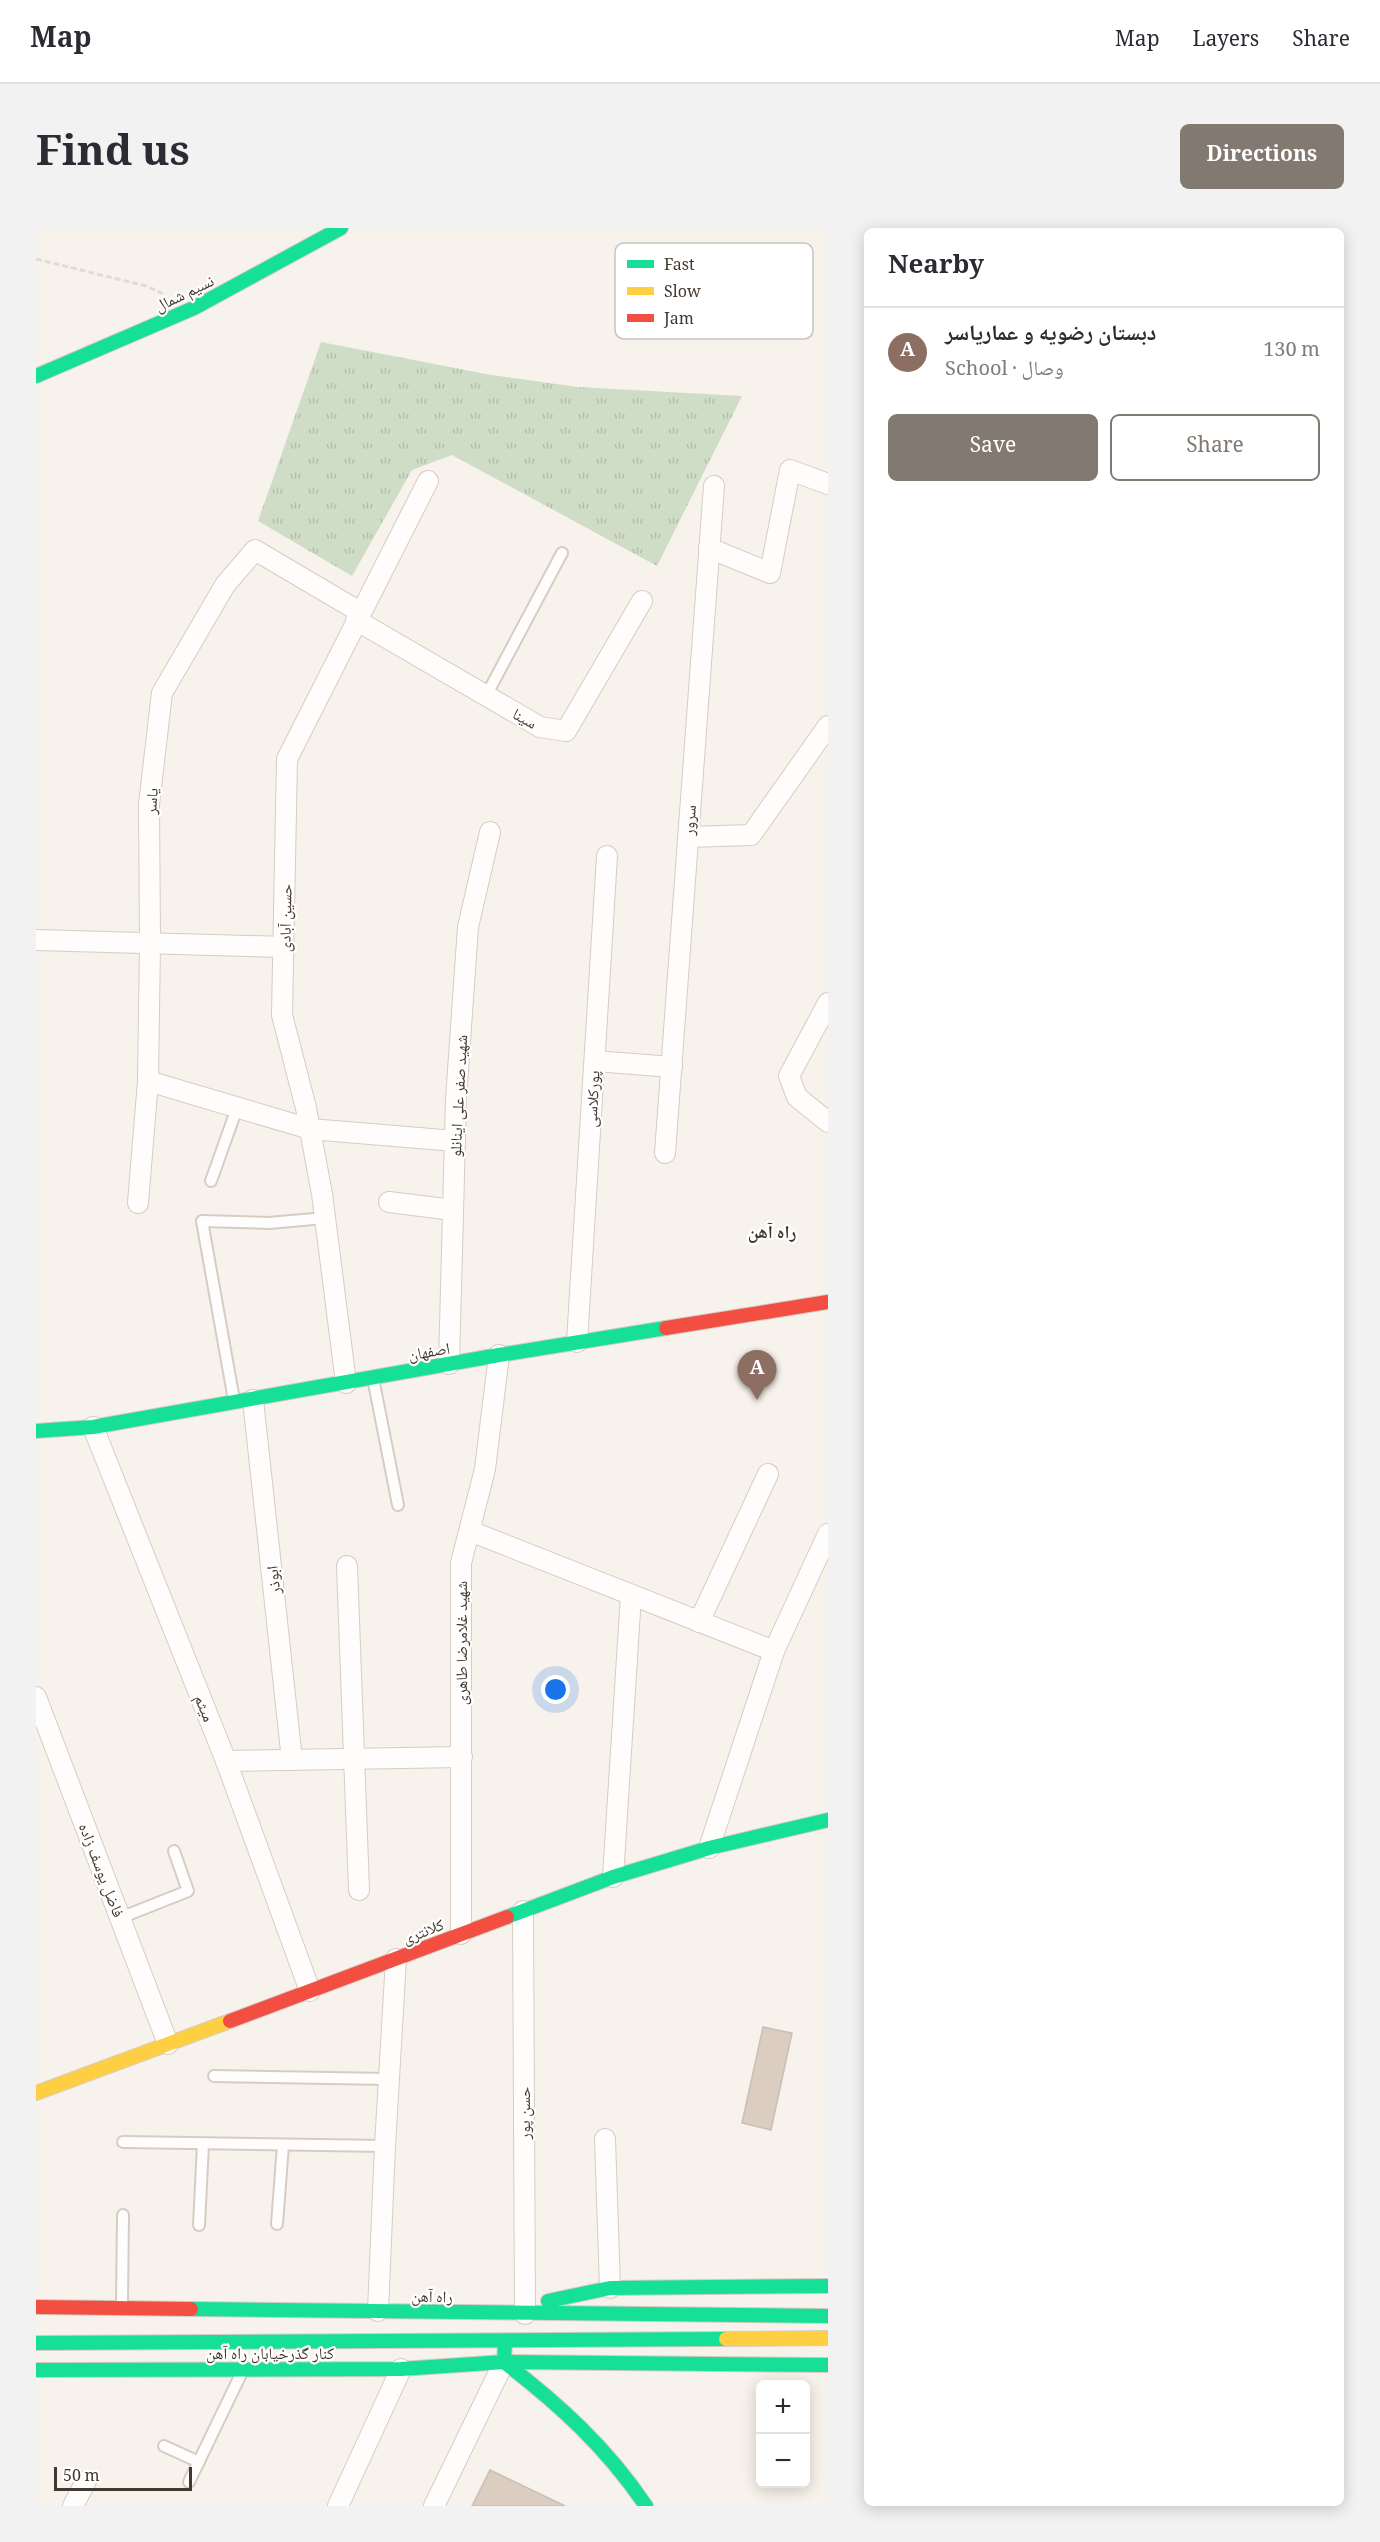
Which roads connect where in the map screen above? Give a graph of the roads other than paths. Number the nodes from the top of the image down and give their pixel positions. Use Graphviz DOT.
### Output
graph roads {
  1 [pos="341,228"];
  2 [pos="36,376"];
  3 [pos="428,481"];
  4 [pos="828,484"];
  5 [pos="714,486"];
  6 [pos="710,548"];
  7 [pos="562,553"];
  8 [pos="642,601"];
  9 [pos="358,616"];
  10 [pos="486,696"];
  11 [pos="828,726"];
  12 [pos="490,832"];
  13 [pos="688,837"];
  14 [pos="607,856"];
  15 [pos="36,940"];
  16 [pos="150,943"];
  17 [pos="285,947"];
  18 [pos="828,1003"];
  19 [pos="595,1061"];
  20 [pos="672,1067"];
  21 [pos="147,1081"];
  22 [pos="237,1108"];
  23 [pos="828,1122"];
  24 [pos="310,1129"];
  25 [pos="455,1141"];
  26 [pos="665,1153"];
  27 [pos="211,1181"];
  28 [pos="389,1202"];
  29 [pos="138,1203"];
  30 [pos="453,1210"];
  31 [pos="325,1218"];
  32 [pos="828,1302"];
  33 [pos="578,1342"];
  34 [pos="499,1355"];
  35 [pos="449,1364"];
  36 [pos="373,1378"];
  37 [pos="346,1383"];
  38 [pos="244,1402"];
  39 [pos="93,1427"];
  40 [pos="36,1431"];
  41 [pos="768,1474"];
  42 [pos="398,1505"];
  43 [pos="470,1531"];
  44 [pos="828,1534"];
  45 [pos="347,1566"];
  46 [pos="631,1595"];
  47 [pos="699,1622"];
  48 [pos="774,1651"];
  49 [pos="36,1697"];
  50 [pos="462,1757"];
  51 [pos="355,1759"];
  52 [pos="292,1760"];
  53 [pos="226,1761"];
  54 [pos="828,1820"];
  55 [pos="709,1848"];
  56 [pos="174,1851"];
  57 [pos="613,1877"];
  58 [pos="359,1890"];
  59 [pos="523,1911"];
  60 [pos="120,1918"];
  61 [pos="461,1934"];
  62 [pos="396,1959"];
  63 [pos="310,1991"];
  64 [pos="168,2044"];
  65 [pos="213,2076"];
  66 [pos="389,2079"];
  67 [pos="38,2086"];
  68 [pos="605,2139"];
  69 [pos="123,2142"];
  70 [pos="203,2144"];
  71 [pos="283,2145"];
  72 [pos="385,2146"];
  73 [pos="123,2215"];
  74 [pos="277,2224"];
  75 [pos="199,2225"];
  76 [pos="828,2286"];
  77 [pos="610,2288"];
  78 [pos="36,2307"];
  79 [pos="122,2307"];
  80 [pos="378,2311"];
  81 [pos="525,2314"];
  82 [pos="828,2316"];
  83 [pos="828,2338"];
  84 [pos="505,2342"];
  85 [pos="36,2343"];
  86 [pos="504,2362"];
  87 [pos="828,2365"];
  88 [pos="244,2369"];
  89 [pos="401,2369"];
  90 [pos="37,2372"];
  91 [pos="164,2446"];
  92 [pos="199,2462"];
  93 [pos="86,2481"];
  94 [pos="189,2482"];
  95 [pos="73,2506"];
  96 [pos="338,2506"];
  97 [pos="434,2506"];
  98 [pos="646,2506"];
  1 -- 2 [label="main road, نسیم شمال"];
  3 -- 9 [label="street, حسین آبادی"];
  4 -- 6 [label="street"];
  5 -- 6 [label="street, سرور"];
  6 -- 13 [label="street, سرور"];
  7 -- 10 [label="lane"];
  8 -- 10 [label="street, سینا"];
  9 -- 10 [label="street, سینا"];
  9 -- 16 [label="street, یاسر"];
  9 -- 17 [label="street, حسین آبادی"];
  11 -- 13 [label="street"];
  12 -- 25 [label="street, شهید صفر علی اینانلو"];
  13 -- 20 [label="street, سرور"];
  14 -- 19 [label="street, پورکلاسی"];
  15 -- 16 [label="street"];
  16 -- 17 [label="street"];
  16 -- 21 [label="street, یاسر"];
  17 -- 24 [label="street, حسین آبادی"];
  18 -- 23 [label="street"];
  19 -- 20 [label="street"];
  19 -- 33 [label="street, پورکلاسی"];
  20 -- 26 [label="street, سرور"];
  21 -- 22 [label="street"];
  21 -- 29 [label="street, یاسر"];
  22 -- 24 [label="street"];
  22 -- 27 [label="lane"];
  24 -- 25 [label="street"];
  24 -- 31 [label="street, حسین آبادی"];
  25 -- 30 [label="street, شهید صفر علی اینانلو"];
  28 -- 30 [label="street"];
  30 -- 35 [label="street, شهید صفر علی اینانلو"];
  31 -- 37 [label="street, حسین آبادی"];
  31 -- 38 [label="lane"];
  32 -- 33 [label="main road, اصفهان"];
  33 -- 34 [label="main road, اصفهان"];
  34 -- 35 [label="main road, اصفهان"];
  34 -- 43 [label="street, شهید غلامرضا طاهری"];
  35 -- 36 [label="main road, اصفهان"];
  36 -- 37 [label="main road, اصفهان"];
  36 -- 42 [label="lane"];
  37 -- 38 [label="main road, اصفهان"];
  38 -- 39 [label="main road, اصفهان"];
  38 -- 52 [label="street, ابوذر"];
  39 -- 40 [label="main road, اصفهان"];
  39 -- 53 [label="street, میثم"];
  41 -- 47 [label="street"];
  43 -- 46 [label="street"];
  43 -- 50 [label="street, شهید غلامرضا طاهری"];
  44 -- 48 [label="street"];
  45 -- 51 [label="street"];
  46 -- 47 [label="street"];
  46 -- 57 [label="street"];
  47 -- 48 [label="street"];
  48 -- 55 [label="street"];
  49 -- 60 [label="street, فاضل یوسف زاده"];
  50 -- 51 [label="street"];
  50 -- 61 [label="street, شهید غلامرضا طاهری"];
  51 -- 52 [label="street"];
  51 -- 58 [label="street"];
  52 -- 53 [label="street"];
  53 -- 63 [label="street, میثم"];
  54 -- 55 [label="main road, کلانتری"];
  55 -- 57 [label="main road, کلانتری"];
  56 -- 60 [label="lane"];
  57 -- 59 [label="main road, کلانتری"];
  59 -- 61 [label="main road, کلانتری"];
  59 -- 81 [label="street, حسن پور"];
  60 -- 64 [label="street, فاضل یوسف زاده"];
  61 -- 62 [label="main road, کلانتری"];
  62 -- 63 [label="main road, کلانتری"];
  62 -- 66 [label="street"];
  63 -- 64 [label="main road, کلانتری"];
  64 -- 67 [label="main road, کلانتری"];
  65 -- 66 [label="lane"];
  66 -- 72 [label="street"];
  68 -- 77 [label="street"];
  69 -- 70 [label="lane"];
  70 -- 71 [label="lane"];
  70 -- 75 [label="lane"];
  71 -- 72 [label="lane"];
  71 -- 74 [label="lane"];
  72 -- 80 [label="street"];
  73 -- 79 [label="lane"];
  76 -- 77 [label="main road"];
  77 -- 81 [label="main road"];
  78 -- 79 [label="main road, راه آهن"];
  79 -- 80 [label="main road, راه آهن"];
  80 -- 81 [label="main road, راه آهن"];
  81 -- 82 [label="main road, راه آهن"];
  83 -- 84 [label="main road"];
  84 -- 85 [label="main road"];
  84 -- 86 [label="main road"];
  86 -- 87 [label="main road, کنار گذرخیابان راه آهن"];
  86 -- 89 [label="main road, کنار گذرخیابان راه آهن"];
  86 -- 97 [label="street"];
  86 -- 98 [label="main road"];
  88 -- 89 [label="main road, کنار گذرخیابان راه آهن"];
  88 -- 90 [label="main road, کنار گذرخیابان راه آهن"];
  88 -- 92 [label="lane"];
  89 -- 96 [label="street"];
  91 -- 92 [label="lane"];
  92 -- 94 [label="lane"];
  93 -- 95 [label="street"];
}
